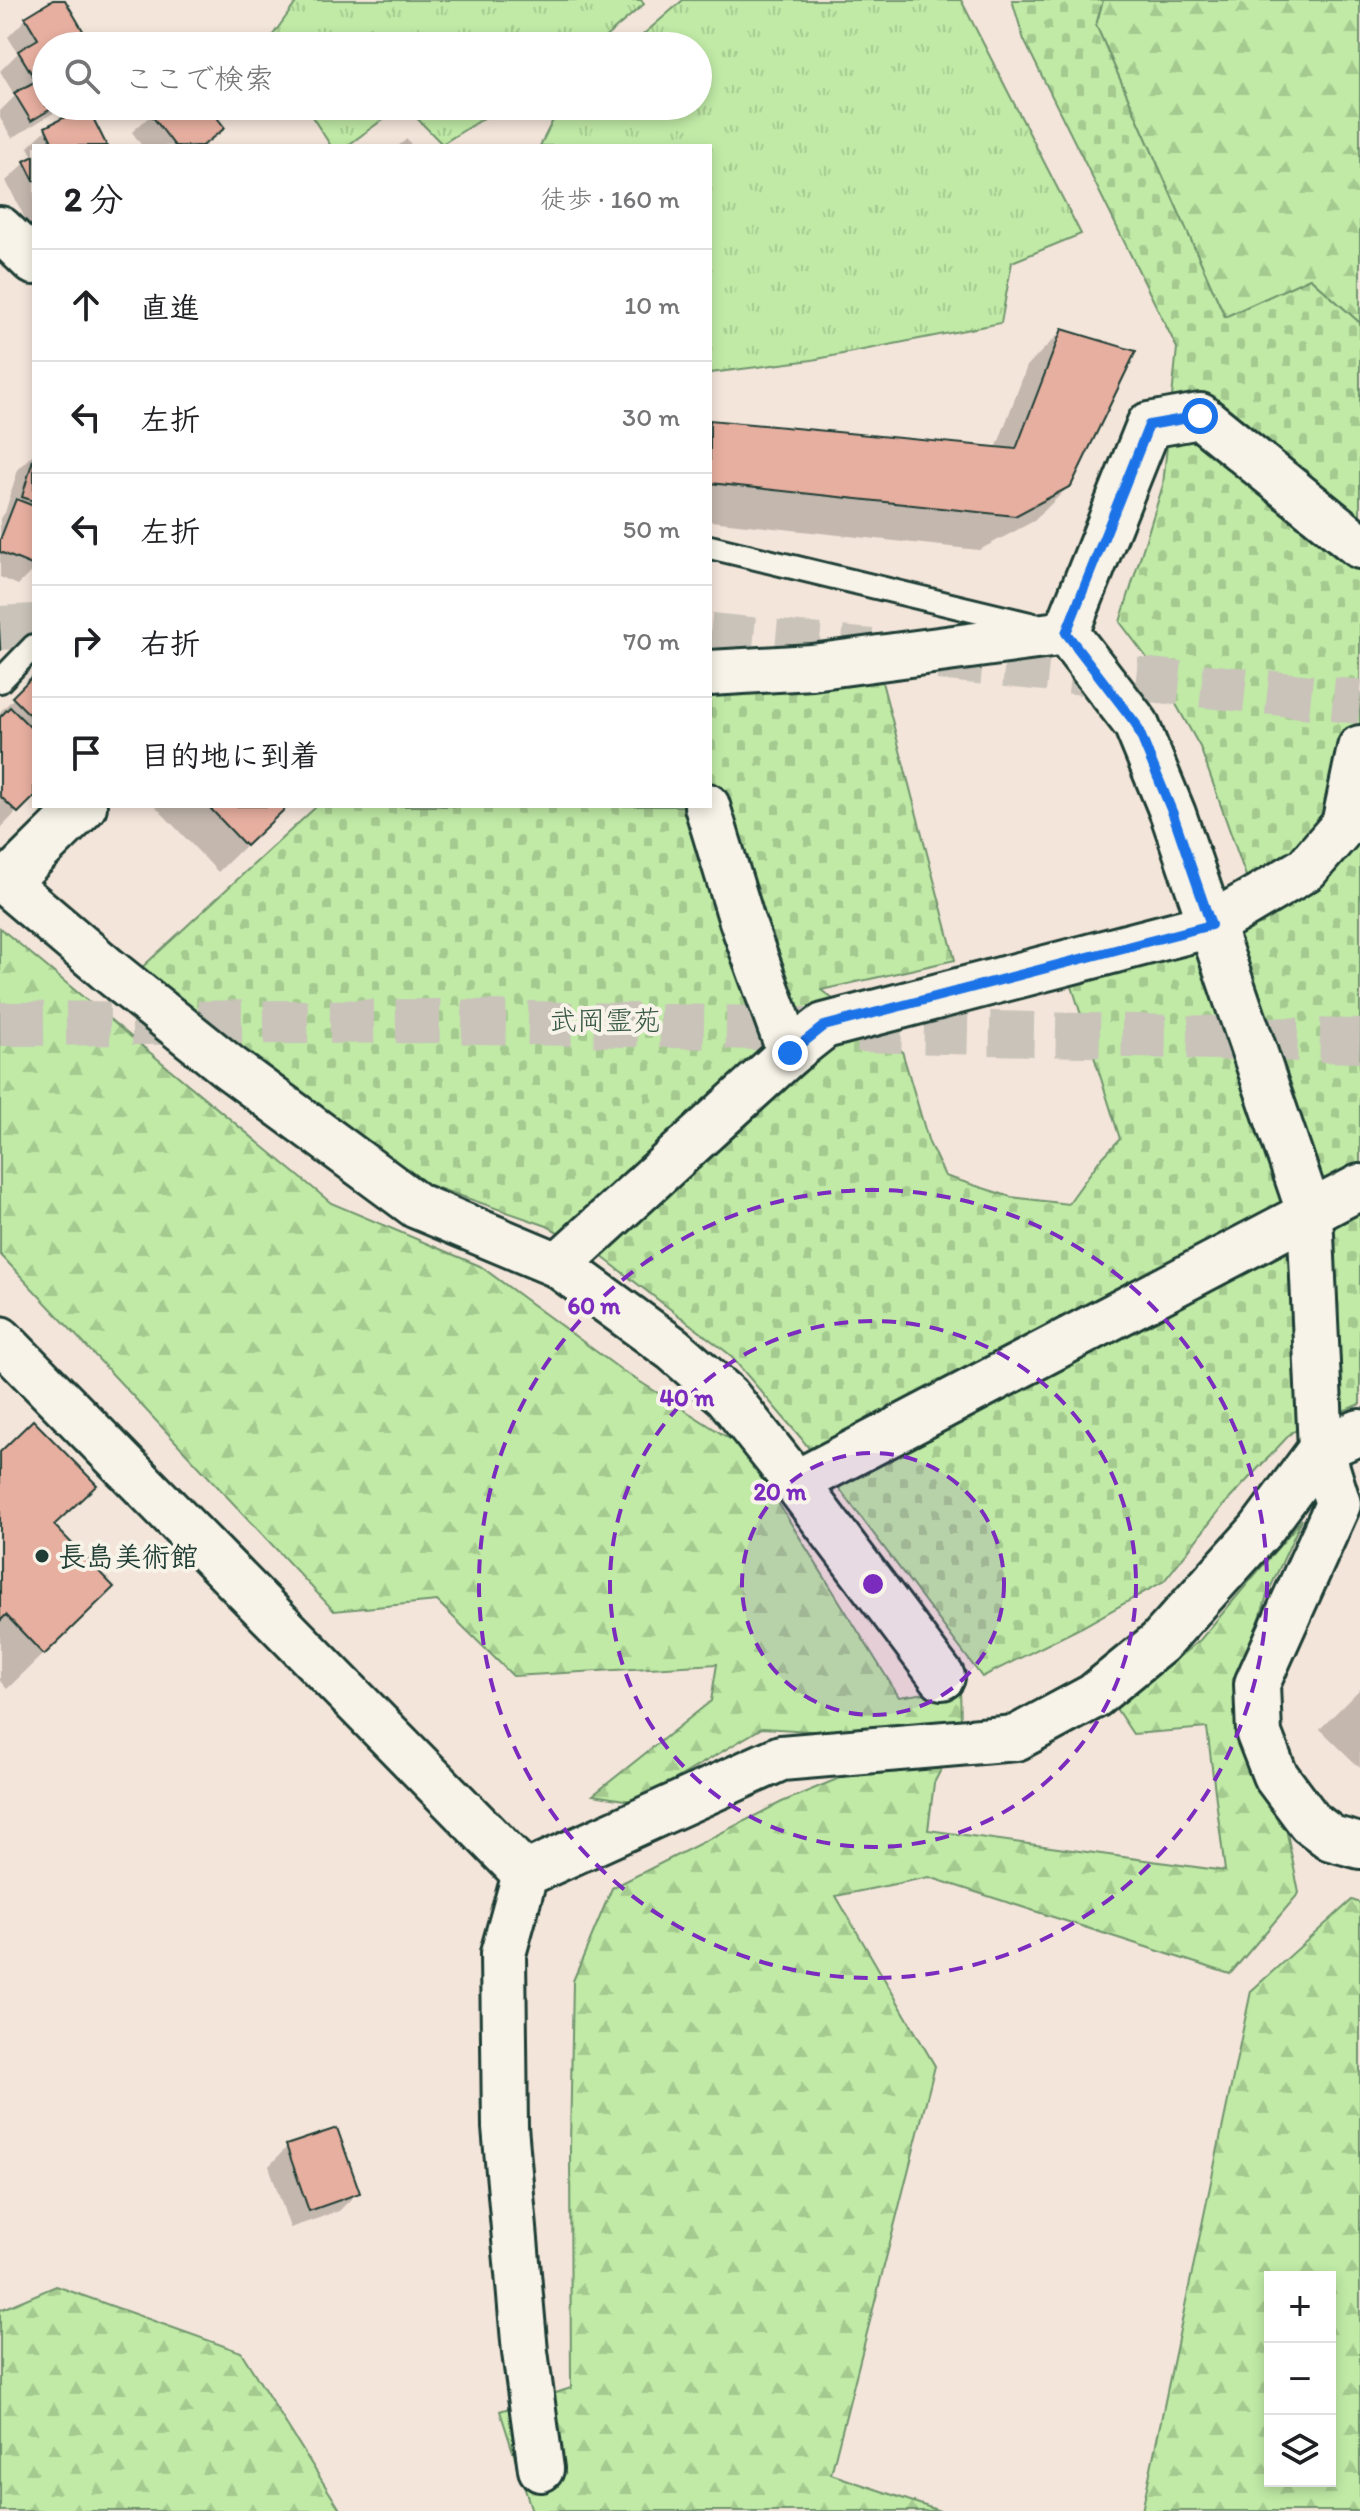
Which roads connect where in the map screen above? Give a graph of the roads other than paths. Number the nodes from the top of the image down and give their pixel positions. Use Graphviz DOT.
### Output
graph roads {
  1 [pos="0,229"];
  2 [pos="32,260"];
  3 [pos="1360,546"];
  4 [pos="712,547"];
  5 [pos="1066,633"];
  6 [pos="32,648"];
  7 [pos="712,673"];
  8 [pos="0,681"];
  9 [pos="1360,748"];
  10 [pos="82,808"];
  11 [pos="708,808"];
  12 [pos="3,880"];
  13 [pos="1211,925"];
  14 [pos="790,1053"];
  15 [pos="1360,1187"];
  16 [pos="1310,1214"];
  17 [pos="558,1265"];
  18 [pos="0,1339"];
  19 [pos="1360,1432"];
  20 [pos="1321,1449"];
  21 [pos="796,1483"];
  22 [pos="942,1677"];
  23 [pos="1360,1846"];
  24 [pos="525,1874"];
  25 [pos="541,2469"];
  1 -- 2 [label="street"];
  3 -- 5 [label="street"];
  4 -- 5 [label="lane"];
  5 -- 7 [label="street"];
  5 -- 13 [label="street"];
  6 -- 8 [label="lane"];
  9 -- 13 [label="street"];
  10 -- 12 [label="street"];
  11 -- 14 [label="street"];
  12 -- 17 [label="street"];
  13 -- 14 [label="street"];
  13 -- 16 [label="street"];
  14 -- 17 [label="street"];
  15 -- 16 [label="street"];
  16 -- 20 [label="street"];
  16 -- 21 [label="street"];
  17 -- 21 [label="street"];
  18 -- 24 [label="street"];
  19 -- 20 [label="street"];
  20 -- 23 [label="street"];
  20 -- 24 [label="street"];
  21 -- 22 [label="street"];
  24 -- 25 [label="street"];
}
